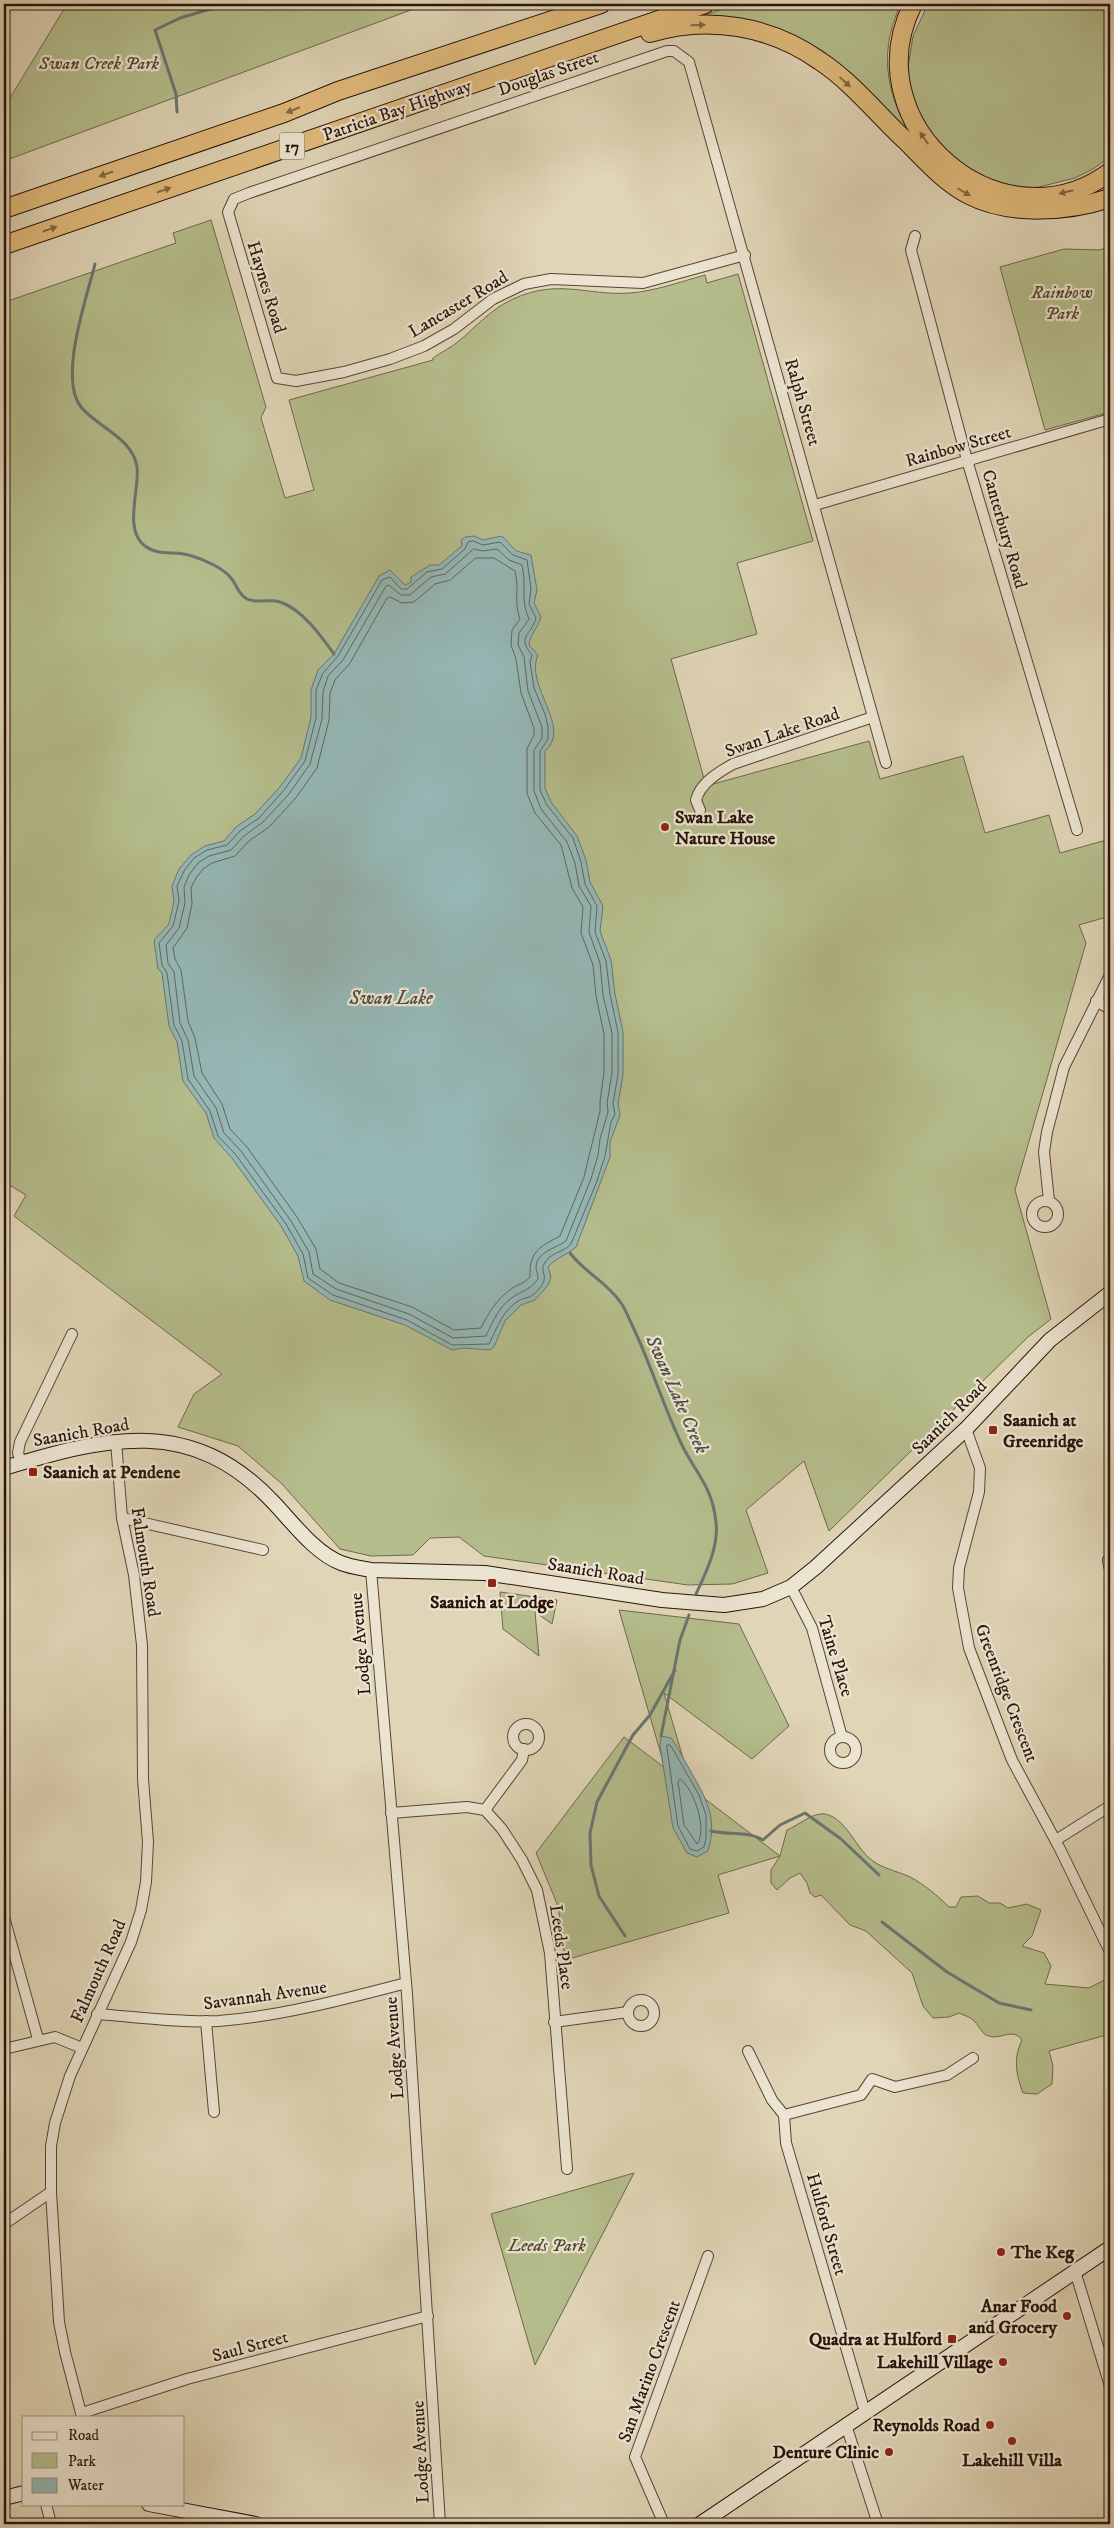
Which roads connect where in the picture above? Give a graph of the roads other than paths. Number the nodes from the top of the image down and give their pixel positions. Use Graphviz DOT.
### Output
graph roads {
  1 [pos="570,4"];
  2 [pos="601,4"];
  3 [pos="705,4"];
  4 [pos="913,4"];
  5 [pos="680,54"];
  6 [pos="466,86"];
  7 [pos="338,92"];
  8 [pos="1110,172"];
  9 [pos="1110,198"];
  10 [pos="230,204"];
  11 [pos="4,210"];
  12 [pos="915,236"];
  13 [pos="4,245"];
  14 [pos="745,255"];
  15 [pos="277,378"];
  16 [pos="1110,419"];
  17 [pos="967,460"];
  18 [pos="815,505"];
  19 [pos="873,717"];
  20 [pos="886,763"];
  21 [pos="700,810"];
  22 [pos="1077,830"];
  23 [pos="1110,975"];
  24 [pos="1096,1001"];
  25 [pos="1110,1009"];
  26 [pos="1048,1201"];
  27 [pos="1110,1293"];
  28 [pos="72,1334"];
  29 [pos="966,1429"];
  30 [pos="116,1441"];
  31 [pos="21,1462"];
  32 [pos="4,1468"];
  33 [pos="122,1518"];
  34 [pos="263,1550"];
  35 [pos="371,1570"];
  36 [pos="791,1587"];
  37 [pos="842,1737"];
  38 [pos="524,1749"];
  39 [pos="1110,1806"];
  40 [pos="485,1810"];
  41 [pos="391,1813"];
  42 [pos="1056,1840"];
  43 [pos="4,1917"];
  44 [pos="1110,1952"];
  45 [pos="406,1983"];
  46 [pos="628,2012"];
  47 [pos="97,2014"];
  48 [pos="206,2021"];
  49 [pos="554,2022"];
  50 [pos="38,2039"];
  51 [pos="82,2048"];
  52 [pos="4,2049"];
  53 [pos="748,2051"];
  54 [pos="973,2058"];
  55 [pos="214,2112"];
  56 [pos="784,2115"];
  57 [pos="567,2169"];
  58 [pos="51,2192"];
  59 [pos="4,2224"];
  60 [pos="1110,2248"];
  61 [pos="708,2256"];
  62 [pos="1075,2271"];
  63 [pos="428,2316"];
  64 [pos="1110,2386"];
  65 [pos="865,2412"];
  66 [pos="82,2415"];
  67 [pos="846,2426"];
  68 [pos="22,2494"];
  69 [pos="4,2498"];
  70 [pos="47,2506"];
  71 [pos="156,2506"];
  72 [pos="199,2519"];
  73 [pos="52,2524"];
  74 [pos="256,2524"];
  75 [pos="440,2524"];
  76 [pos="664,2524"];
  77 [pos="700,2524"];
  78 [pos="878,2524"];
  1 -- 7 [label="highway"];
  2 -- 7 [label="highway, Patricia Bay Highway / 17"];
  3 -- 6 [label="highway, Patricia Bay Highway / 17"];
  8 -- 4 [label="highway, one-way"];
  5 -- 10 [label="street, Douglas Street"];
  5 -- 14 [label="street, Ralph Street"];
  6 -- 9 [label="highway, one-way"];
  13 -- 6 [label="highway, Patricia Bay Highway / 17, one-way"];
  7 -- 11 [label="highway, Patricia Bay Highway / 17, one-way"];
  10 -- 15 [label="street, Haynes Road"];
  12 -- 17 [label="street, Canterbury Road"];
  14 -- 15 [label="street, Lancaster Road"];
  14 -- 18 [label="street, Ralph Street"];
  16 -- 17 [label="street, Rainbow Street"];
  17 -- 18 [label="street, Rainbow Street"];
  17 -- 22 [label="street, Canterbury Road"];
  18 -- 19 [label="street, Ralph Street"];
  19 -- 20 [label="street, Ralph Street"];
  19 -- 21 [label="street, Swan Lake Road"];
  23 -- 24 [label="street"];
  24 -- 25 [label="street"];
  24 -- 26 [label="street"];
  27 -- 29 [label="main road, Saanich Road"];
  28 -- 31 [label="street"];
  29 -- 36 [label="main road, Saanich Road"];
  29 -- 42 [label="street, Greenridge Crescent"];
  30 -- 31 [label="main road, Saanich Road"];
  30 -- 33 [label="street, Falmouth Road"];
  30 -- 35 [label="main road, Saanich Road"];
  31 -- 32 [label="main road, Saanich Road"];
  33 -- 34 [label="street"];
  33 -- 47 [label="street, Falmouth Road"];
  35 -- 36 [label="main road, Saanich Road"];
  35 -- 41 [label="street, Lodge Avenue"];
  36 -- 37 [label="street, Taine Place"];
  38 -- 40 [label="street"];
  39 -- 42 [label="street"];
  40 -- 41 [label="street"];
  40 -- 49 [label="street, Leeds Place"];
  41 -- 45 [label="street, Lodge Avenue"];
  42 -- 44 [label="street, Greenridge Crescent"];
  43 -- 50 [label="street"];
  45 -- 48 [label="street, Savannah Avenue"];
  45 -- 63 [label="street, Lodge Avenue"];
  46 -- 49 [label="street"];
  47 -- 48 [label="street, Savannah Avenue"];
  47 -- 51 [label="street, Falmouth Road"];
  48 -- 55 [label="street"];
  49 -- 57 [label="street, Leeds Place"];
  50 -- 51 [label="street"];
  50 -- 52 [label="street"];
  51 -- 58 [label="street, Falmouth Road"];
  53 -- 56 [label="street"];
  54 -- 56 [label="street"];
  56 -- 65 [label="street, Hulford Street"];
  58 -- 59 [label="street"];
  58 -- 66 [label="street, Falmouth Road"];
  60 -- 62 [label="main road"];
  61 -- 76 [label="street, San Marino Crescent"];
  62 -- 64 [label="street"];
  62 -- 65 [label="main road"];
  63 -- 66 [label="street, Saul Street"];
  63 -- 75 [label="street, Lodge Avenue"];
  65 -- 67 [label="main road"];
  67 -- 77 [label="main road"];
  67 -- 78 [label="street"];
  68 -- 69 [label="main road"];
  70 -- 73 [label="street"];
  71 -- 72 [label="main road"];
  72 -- 74 [label="main road"];
}
